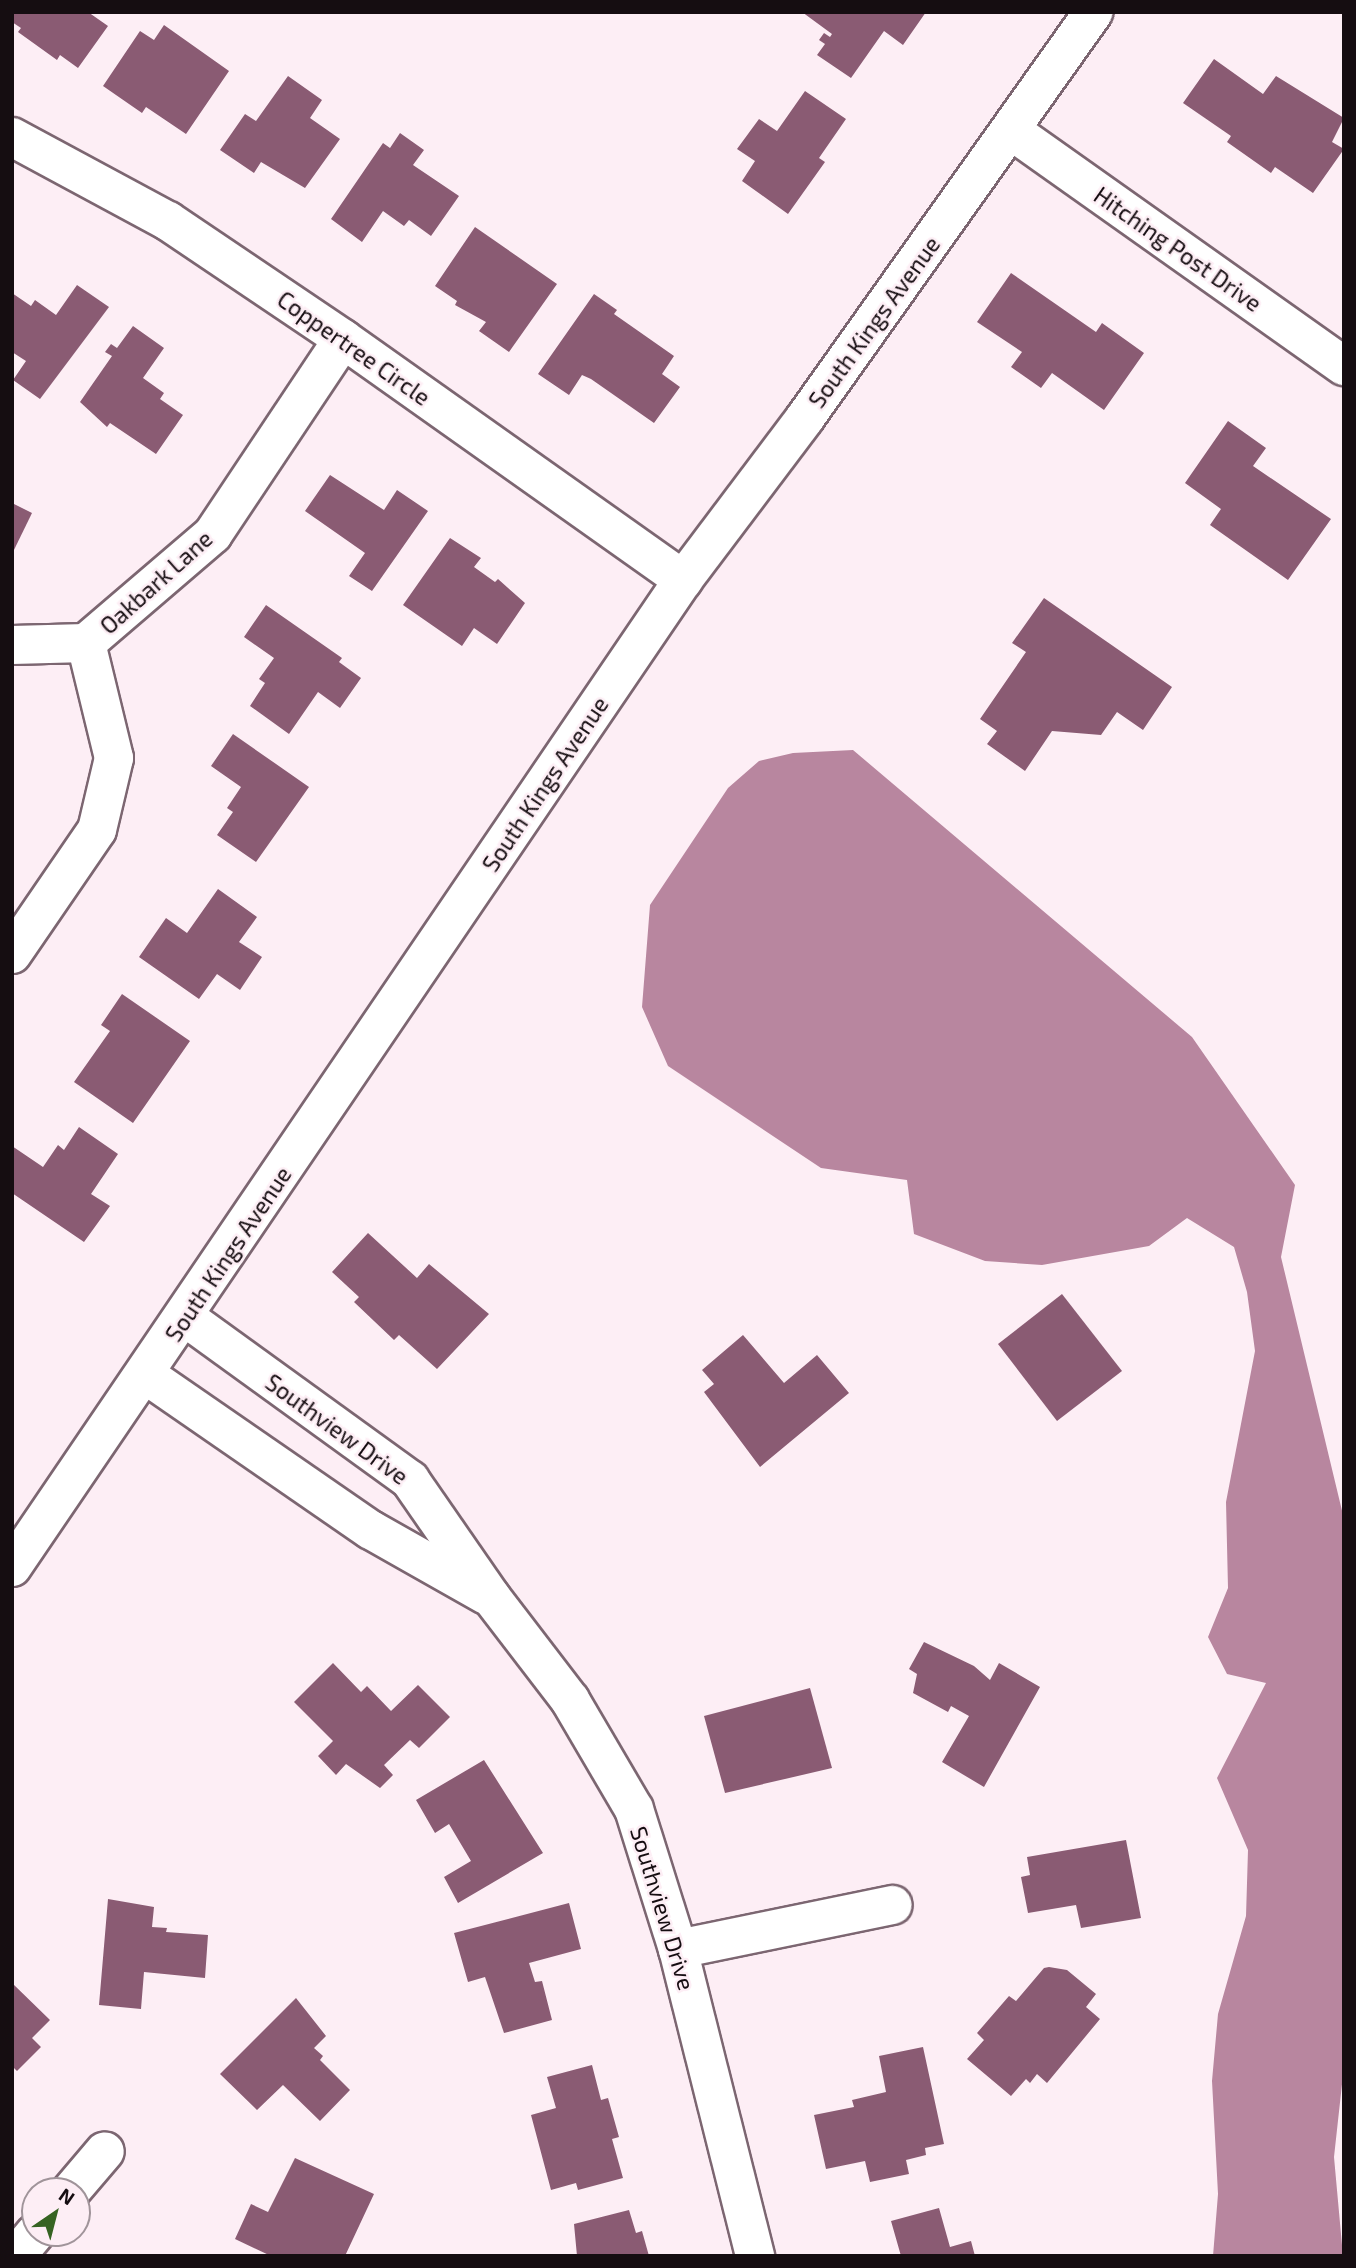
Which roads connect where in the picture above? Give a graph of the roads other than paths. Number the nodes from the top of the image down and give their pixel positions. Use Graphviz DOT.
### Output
graph roads {
  1 [pos="1094,12"];
  2 [pos="1012,131"];
  3 [pos="12,137"];
  4 [pos="343,338"];
  5 [pos="1344,366"];
  6 [pos="683,580"];
  7 [pos="86,643"];
  8 [pos="12,645"];
  9 [pos="12,954"];
  10 [pos="185,1317"];
  11 [pos="146,1375"];
  12 [pos="12,1567"];
  13 [pos="491,1597"];
  14 [pos="893,1905"];
  15 [pos="678,1949"];
  16 [pos="105,2151"];
  17 [pos="83,2177"];
  18 [pos="755,2256"];
  1 -- 2 [label="street, South Kings Avenue"];
  2 -- 5 [label="street, Hitching Post Drive"];
  2 -- 6 [label="street, South Kings Avenue"];
  3 -- 4 [label="street, Coppertree Circle"];
  4 -- 6 [label="street, Coppertree Circle"];
  4 -- 7 [label="street, Oakbark Lane"];
  6 -- 10 [label="street, South Kings Avenue"];
  7 -- 8 [label="street"];
  7 -- 9 [label="street, Oakbark Lane"];
  10 -- 11 [label="street, South Kings Avenue"];
  10 -- 13 [label="street, Southview Drive"];
  11 -- 12 [label="street, South Kings Avenue"];
  11 -- 13 [label="street, Southview Drive"];
  13 -- 15 [label="street, Southview Drive"];
  14 -- 15 [label="street"];
  15 -- 18 [label="street, Southview Drive"];
  16 -- 17 [label="street"];
}
